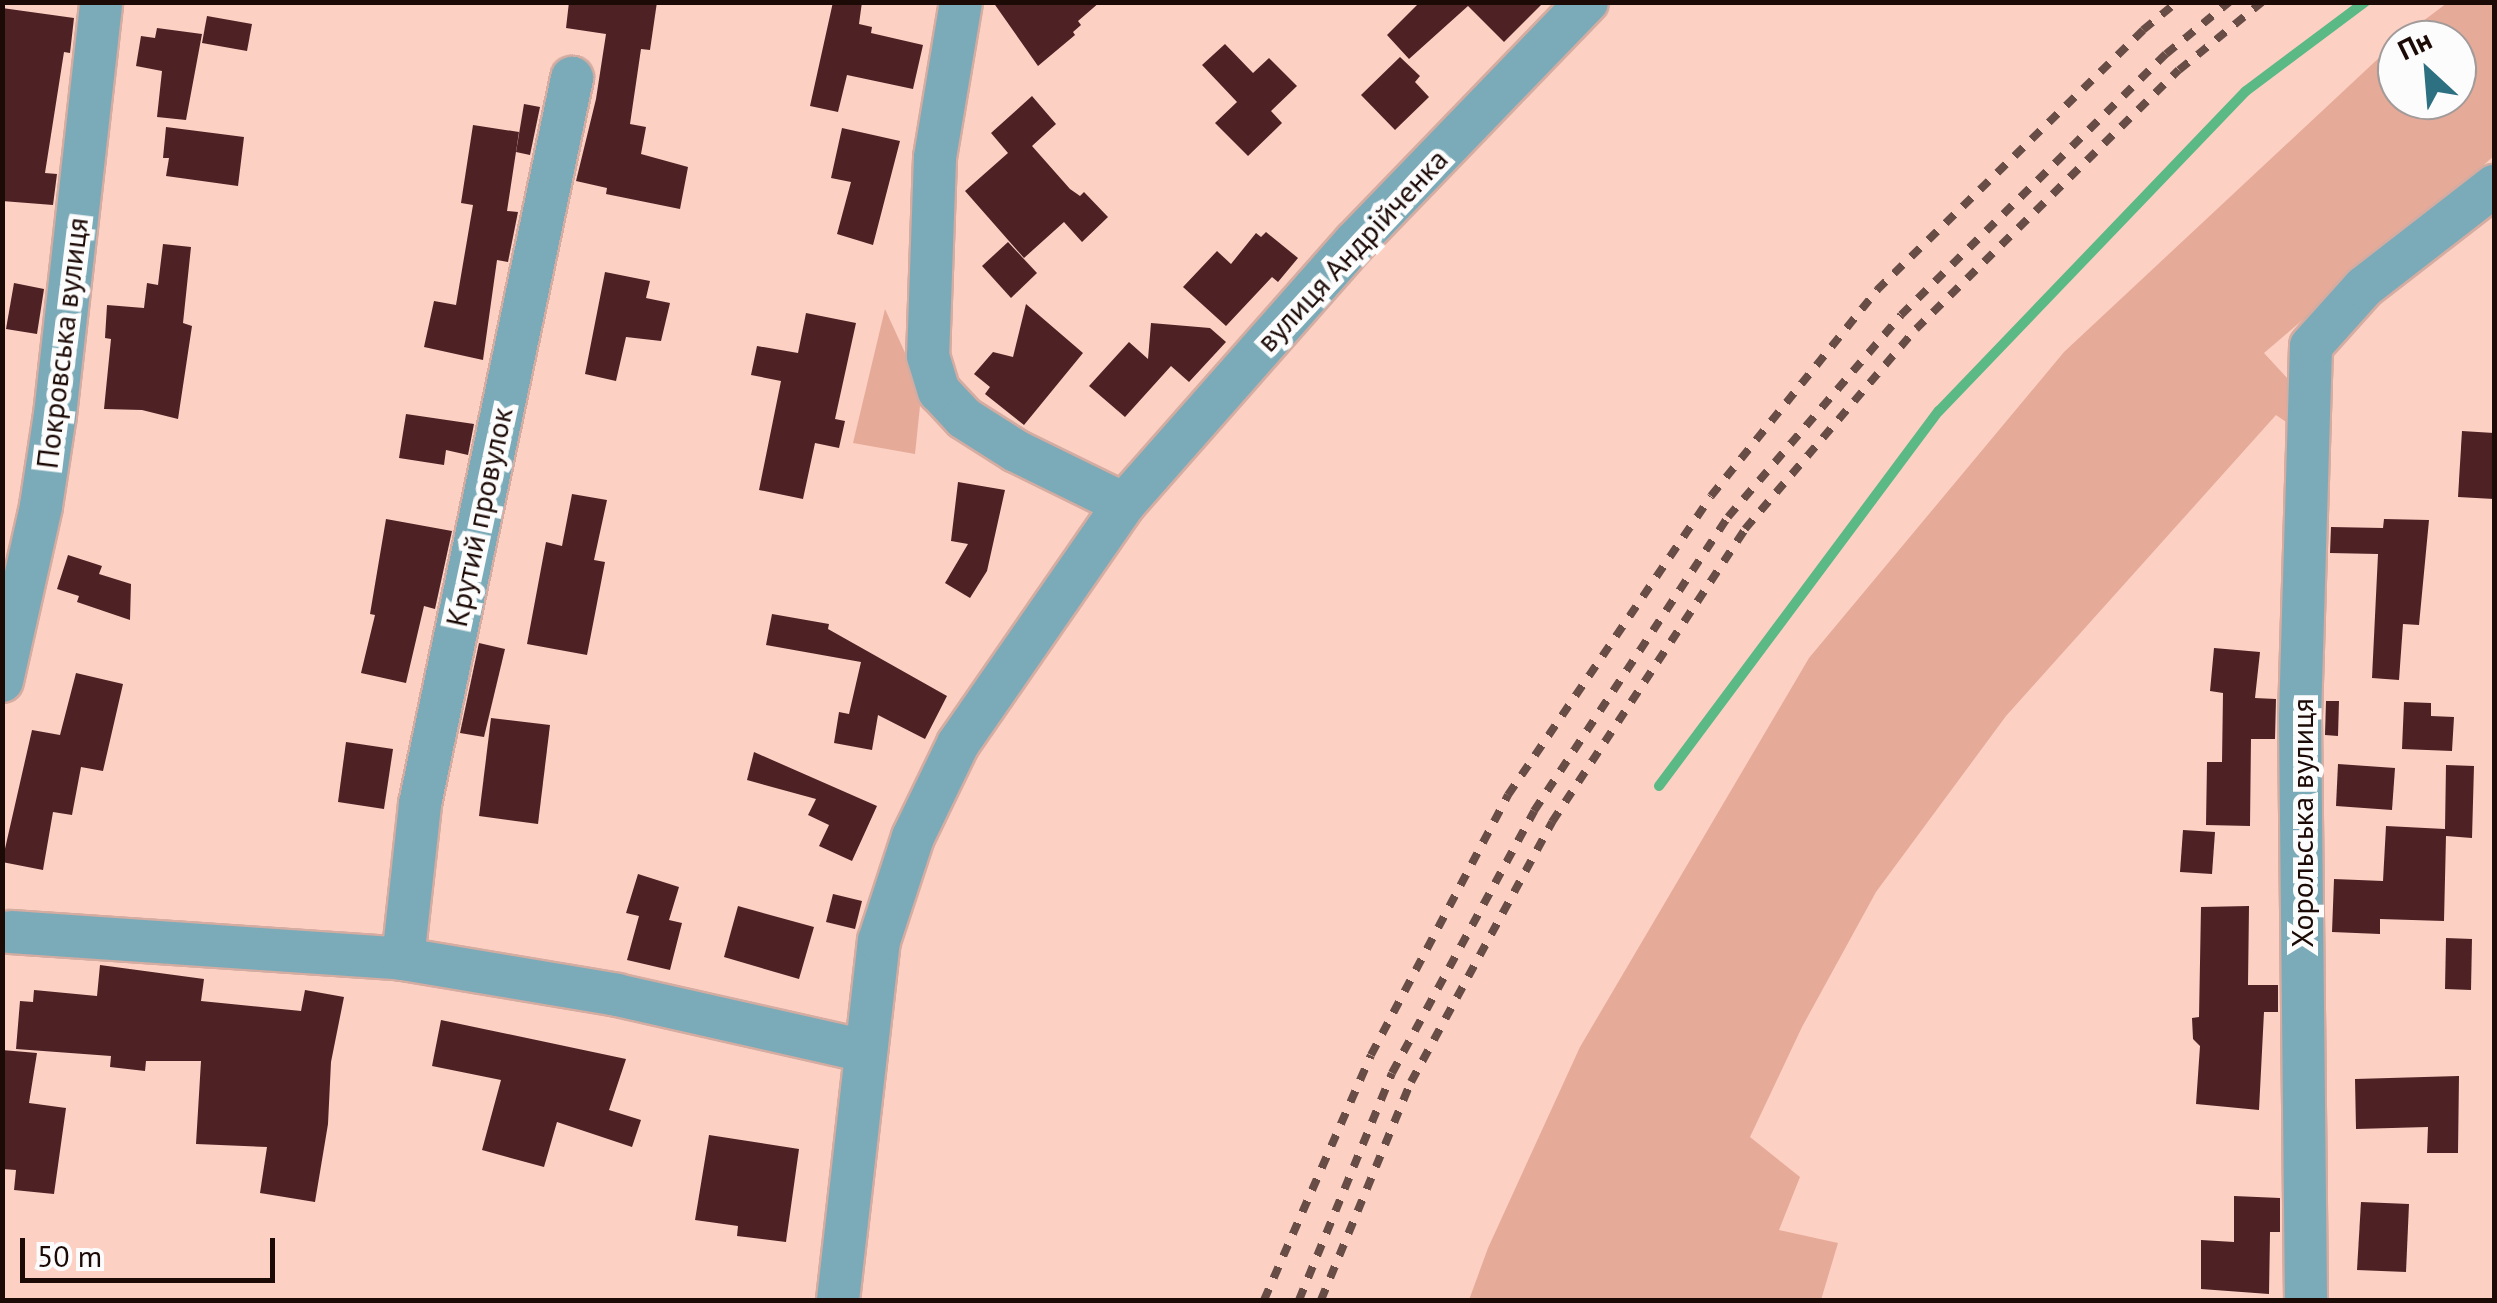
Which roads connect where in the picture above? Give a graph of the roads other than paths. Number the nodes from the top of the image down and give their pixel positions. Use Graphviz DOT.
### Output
graph roads {
  1 [pos="100,2"];
  2 [pos="961,2"];
  3 [pos="1587,2"];
  4 [pos="572,78"];
  5 [pos="2494,186"];
  6 [pos="1124,504"];
  7 [pos="2,681"];
  8 [pos="5,941"];
  9 [pos="403,959"];
  10 [pos="866,1052"];
  11 [pos="838,1300"];
  12 [pos="2306,1300"];
  1 -- 7 [label="street, Покровська вулиця"];
  2 -- 6 [label="street"];
  3 -- 6 [label="street, вулиця Андрійченка"];
  4 -- 9 [label="street, Крутий провулок"];
  5 -- 12 [label="street, Хорольська вулиця"];
  6 -- 10 [label="street, вулиця Андрійченка"];
  8 -- 9 [label="street"];
  9 -- 10 [label="street"];
  10 -- 11 [label="street, вулиця Андрійченка"];
}
